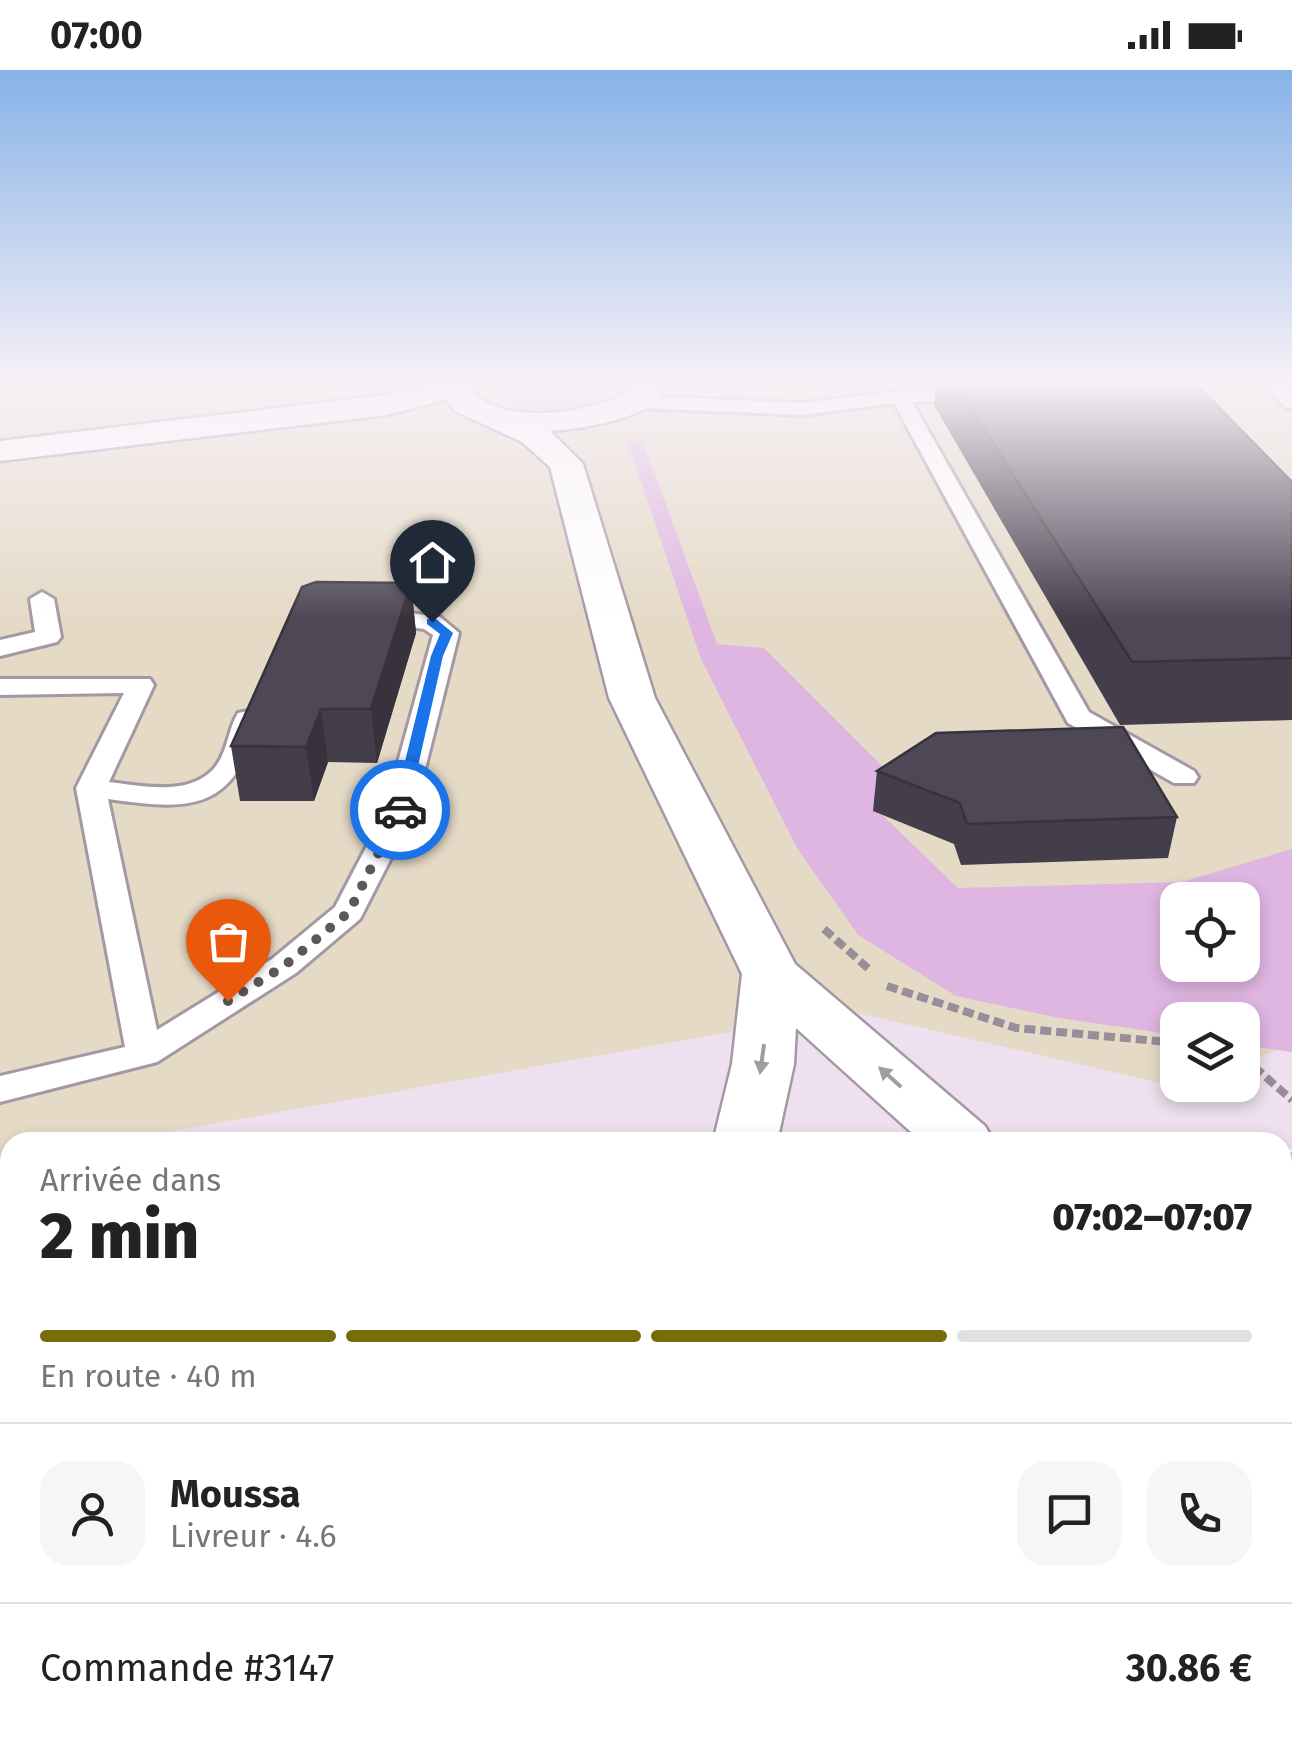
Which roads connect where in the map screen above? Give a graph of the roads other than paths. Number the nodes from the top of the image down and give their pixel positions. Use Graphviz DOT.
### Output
graph roads {
  1 [pos="563,462"];
  2 [pos="936,462"];
  3 [pos="566,464"];
  4 [pos="42,599"];
  5 [pos="350,615"];
  6 [pos="0,648"];
  7 [pos="263,684"];
  8 [pos="0,687"];
  9 [pos="1184,777"];
  10 [pos="91,788"];
  11 [pos="770,974"];
  12 [pos="144,1054"];
  13 [pos="0,1089"];
  14 [pos="747,1132"];
  15 [pos="951,1132"];
  1 -- 3 [label="street"];
  2 -- 9 [label="lane"];
  3 -- 11 [label="street"];
  4 -- 6 [label="lane"];
  5 -- 12 [label="lane"];
  7 -- 10 [label="lane"];
  8 -- 10 [label="lane"];
  10 -- 12 [label="lane"];
  11 -- 14 [label="street, one-way"];
  15 -- 11 [label="street, one-way"];
  12 -- 13 [label="lane"];
}
